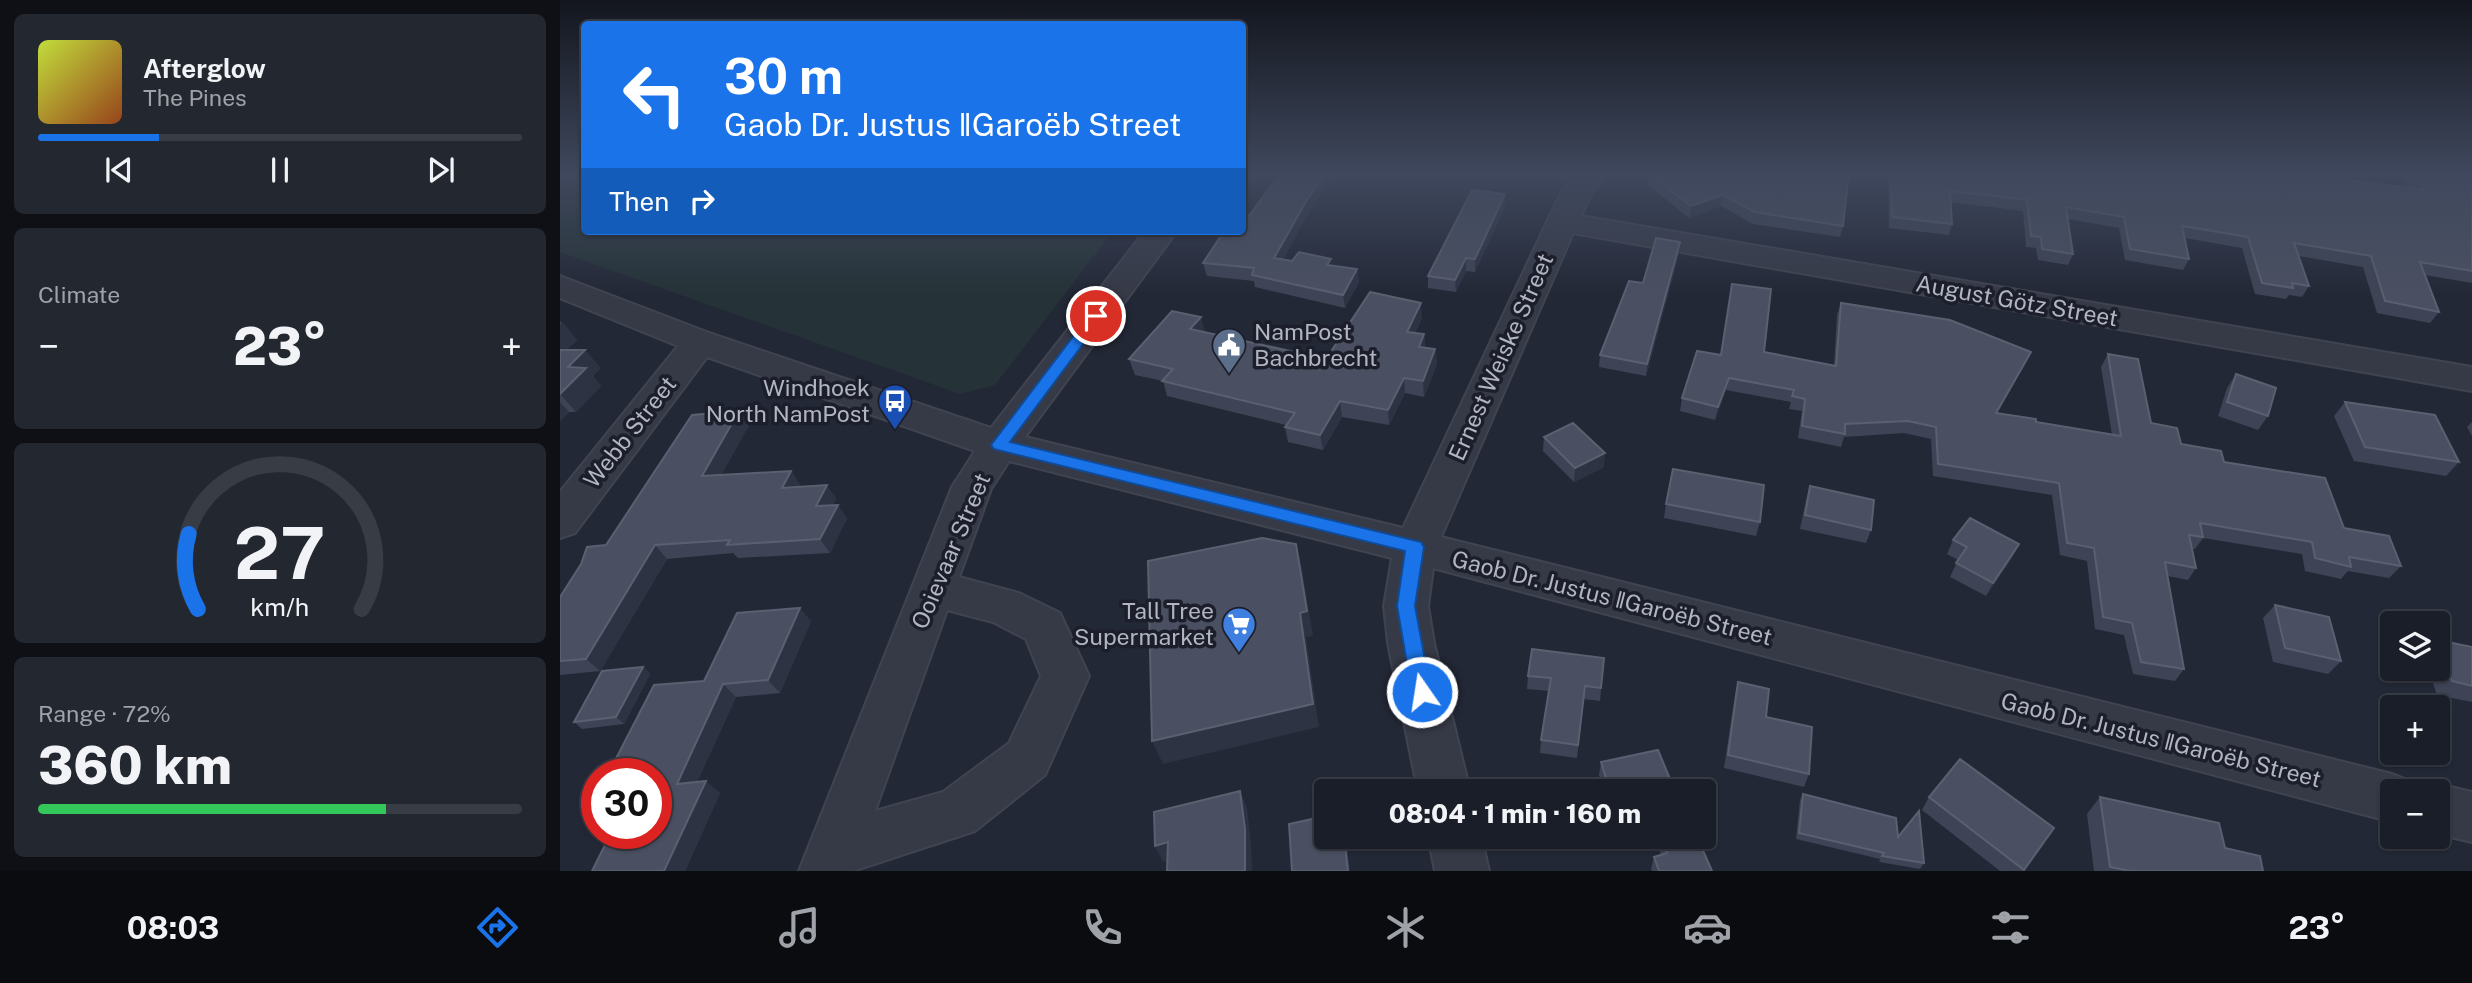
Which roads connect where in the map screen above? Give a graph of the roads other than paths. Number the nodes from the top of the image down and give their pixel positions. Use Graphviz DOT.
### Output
graph roads {
  1 [pos="1566,214"];
  2 [pos="1562,222"];
  3 [pos="1158,235"];
  4 [pos="560,286"];
  5 [pos="700,342"];
  6 [pos="2472,379"];
  7 [pos="999,445"];
  8 [pos="560,522"];
  9 [pos="1415,547"];
  10 [pos="933,589"];
  11 [pos="1441,779"];
  12 [pos="2380,795"];
  13 [pos="2450,812"];
  14 [pos="2472,817"];
  15 [pos="1457,849"];
  16 [pos="830,860"];
  17 [pos="1462,871"];
  1 -- 2 [label="street, Ernest Weiske Street"];
  2 -- 6 [label="street, August Götz Street"];
  2 -- 9 [label="street, Ernest Weiske Street"];
  3 -- 7 [label="street, Ooievaar Street"];
  4 -- 5 [label="street, Gaob Dr. Justus ǁGaroëb Street"];
  5 -- 7 [label="street, Gaob Dr. Justus ǁGaroëb Street"];
  5 -- 8 [label="street, Webb Street"];
  7 -- 9 [label="street, Gaob Dr. Justus ǁGaroëb Street"];
  7 -- 10 [label="street, Ooievaar Street"];
  9 -- 11 [label="street, Ernest Weiske Street"];
  9 -- 12 [label="street, Gaob Dr. Justus ǁGaroëb Street"];
  10 -- 16 [label="street, Ooievaar Street"];
  10 -- 16 [label="street"];
  13 -- 14 [label="street"];
  15 -- 17 [label="street"];
}
